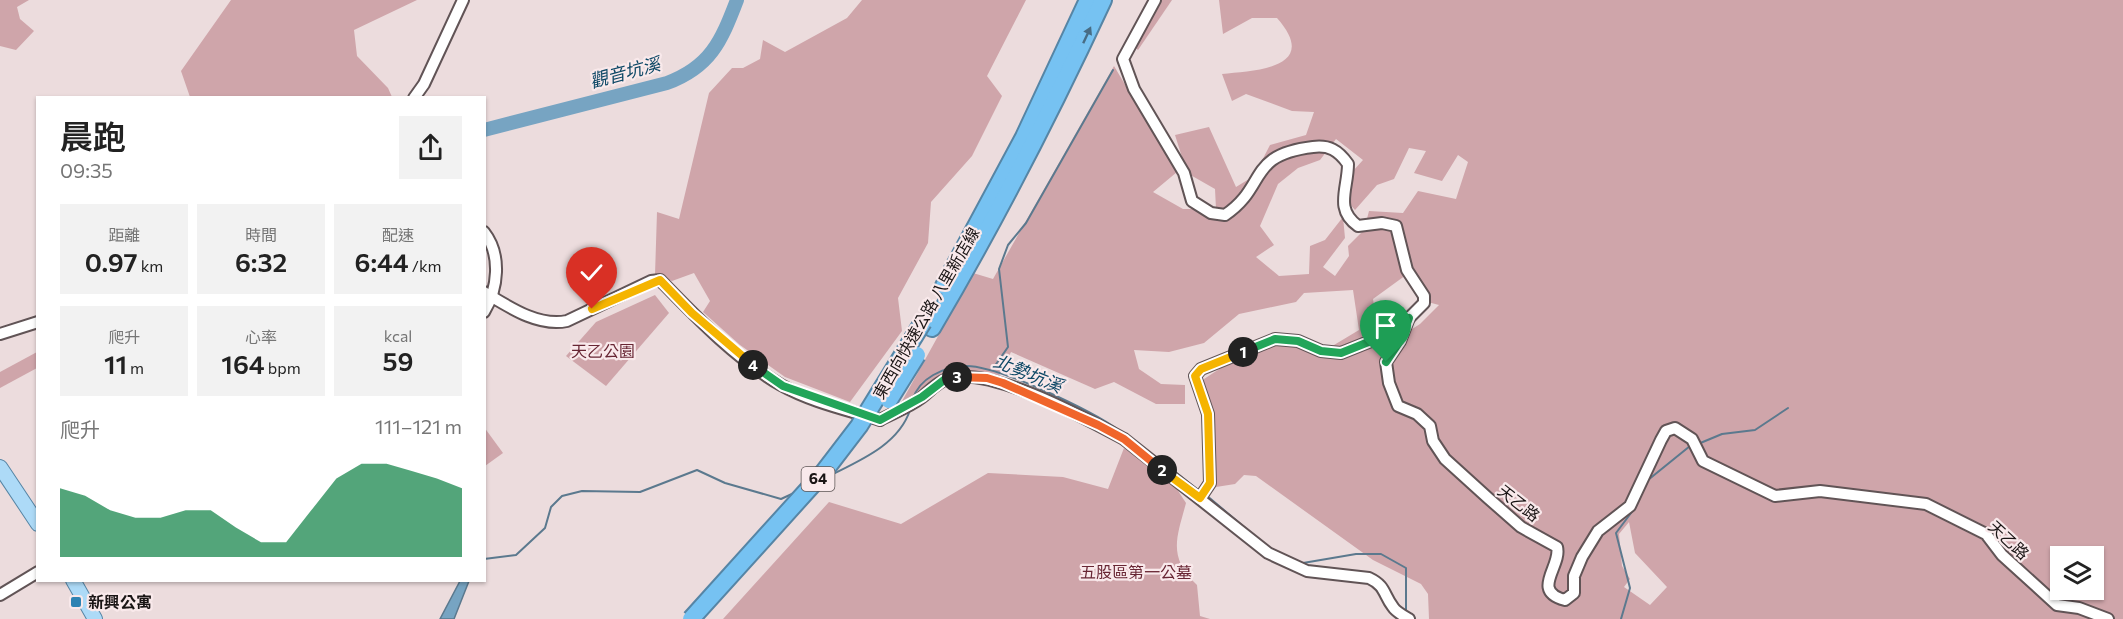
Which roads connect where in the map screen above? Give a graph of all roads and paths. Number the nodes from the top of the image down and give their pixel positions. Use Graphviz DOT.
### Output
graph roads {
  1 [pos="463,0"];
  2 [pos="1088,0"];
  3 [pos="1103,0"];
  4 [pos="1155,0"];
  5 [pos="415,96"];
  6 [pos="486,236"];
  7 [pos="489,294"];
  8 [pos="1409,318"];
  9 [pos="36,323"];
  10 [pos="928,325"];
  11 [pos="0,334"];
  12 [pos="0,467"];
  13 [pos="1200,498"];
  14 [pos="36,521"];
  15 [pos="36,573"];
  16 [pos="73,582"];
  17 [pos="0,595"];
  18 [pos="95,619"];
  19 [pos="691,619"];
  20 [pos="706,619"];
  21 [pos="1409,619"];
  22 [pos="2108,619"];
  1 -- 5 [label="street"];
  2 -- 10 [label="highway, 東西向快速公路 八里新店線 / 64"];
  10 -- 3 [label="highway, 東西向快速公路 八里新店線 / 64, one-way"];
  4 -- 8 [label="street"];
  6 -- 7 [label="street"];
  7 -- 13 [label="street"];
  8 -- 13 [label="street"];
  8 -- 22 [label="street, 天乙路"];
  9 -- 11 [label="street"];
  10 -- 19 [label="highway, 東西向快速公路 八里新店線 / 64, bridge"];
  10 -- 20 [label="highway, 東西向快速公路 八里新店線 / 64, bridge"];
  12 -- 14 [label="main road"];
  13 -- 21 [label="street"];
  15 -- 17 [label="street"];
  16 -- 18 [label="main road"];
}
